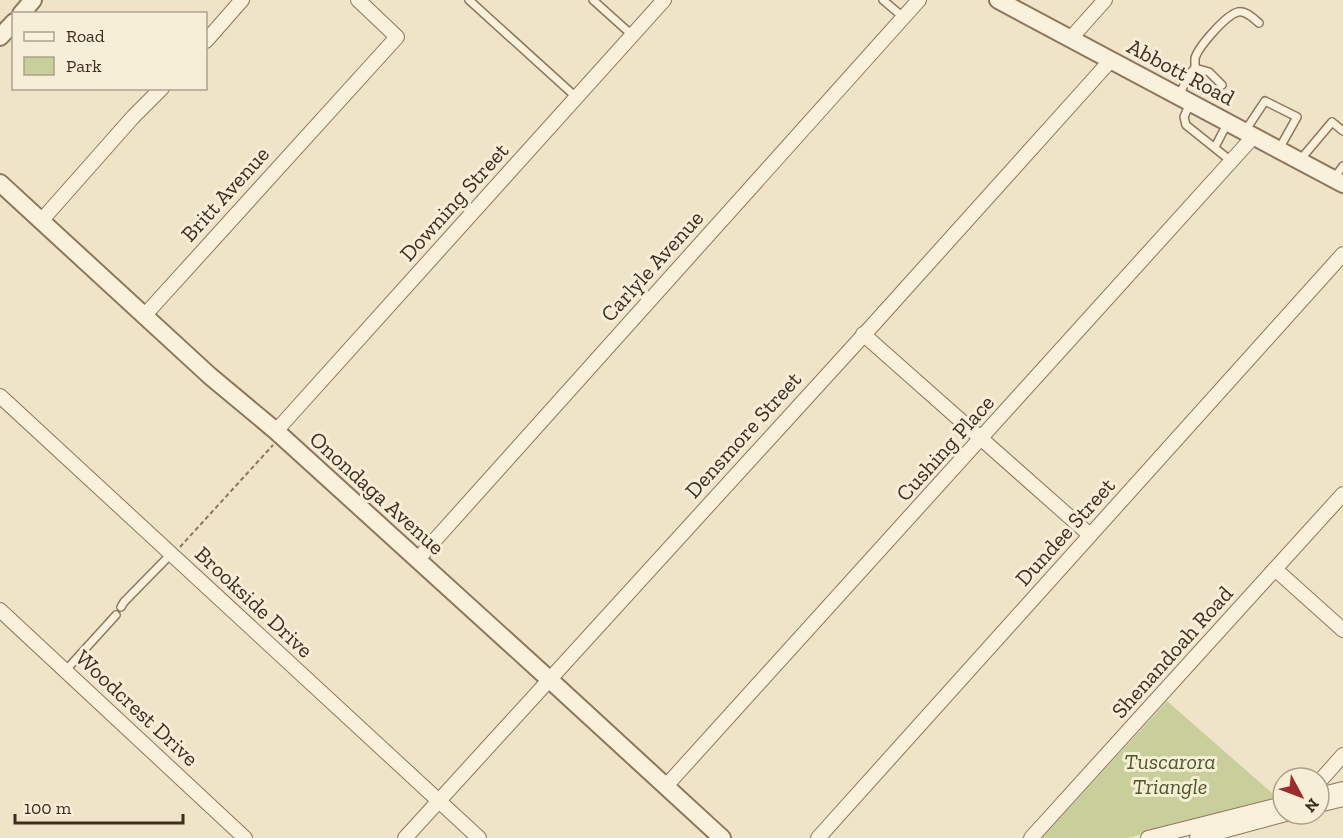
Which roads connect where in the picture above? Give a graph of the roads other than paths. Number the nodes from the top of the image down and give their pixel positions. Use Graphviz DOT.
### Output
graph roads {
  1 [pos="33,0"];
  2 [pos="242,0"];
  3 [pos="358,0"];
  4 [pos="469,0"];
  5 [pos="593,0"];
  6 [pos="664,0"];
  7 [pos="883,0"];
  8 [pos="919,0"];
  9 [pos="998,0"];
  10 [pos="1105,0"];
  11 [pos="23,12"];
  12 [pos="903,17"];
  13 [pos="1259,23"];
  14 [pos="12,24"];
  15 [pos="632,35"];
  16 [pos="0,37"];
  17 [pos="1071,38"];
  18 [pos="207,39"];
  19 [pos="1111,60"];
  20 [pos="1195,68"];
  21 [pos="1222,85"];
  22 [pos="160,90"];
  23 [pos="576,97"];
  24 [pos="1185,99"];
  25 [pos="1228,122"];
  26 [pos="1343,131"];
  27 [pos="1250,133"];
  28 [pos="1215,147"];
  29 [pos="1279,149"];
  30 [pos="1300,160"];
  31 [pos="1231,161"];
  32 [pos="1340,176"];
  33 [pos="0,183"];
  34 [pos="41,220"];
  35 [pos="1343,254"];
  36 [pos="144,316"];
  37 [pos="863,334"];
  38 [pos="0,396"];
  39 [pos="276,431"];
  40 [pos="981,440"];
  41 [pos="1343,494"];
  42 [pos="1090,536"];
  43 [pos="171,554"];
  44 [pos="417,560"];
  45 [pos="1275,569"];
  46 [pos="121,607"];
  47 [pos="0,610"];
  48 [pos="116,615"];
  49 [pos="1343,630"];
  50 [pos="66,670"];
  51 [pos="550,680"];
  52 [pos="1343,755"];
  53 [pos="1331,768"];
  54 [pos="666,786"];
  55 [pos="439,802"];
  56 [pos="1271,807"];
  57 [pos="1271,818"];
  58 [pos="245,838"];
  59 [pos="405,838"];
  60 [pos="479,838"];
  61 [pos="722,838"];
  62 [pos="818,838"];
  63 [pos="1031,838"];
  64 [pos="1148,838"];
  65 [pos="1197,838"];
  1 -- 11 [label="street"];
  2 -- 18 [label="street"];
  3 -- 36 [label="street, Britt Avenue"];
  4 -- 23 [label="lane"];
  5 -- 15 [label="lane"];
  6 -- 15 [label="street, Downing Street"];
  7 -- 12 [label="lane"];
  8 -- 12 [label="street, Carlyle Avenue"];
  9 -- 17 [label="street, Abbott Road"];
  10 -- 17 [label="street"];
  12 -- 44 [label="street, Carlyle Avenue"];
  13 -- 20 [label="lane"];
  14 -- 16 [label="street"];
  15 -- 23 [label="street, Downing Street"];
  17 -- 19 [label="street, Abbott Road"];
  19 -- 24 [label="street, Abbott Road"];
  19 -- 37 [label="street, Densmore Street"];
  20 -- 21 [label="lane"];
  20 -- 24 [label="lane"];
  22 -- 34 [label="street"];
  23 -- 39 [label="street, Downing Street"];
  24 -- 25 [label="street, Abbott Road"];
  24 -- 28 [label="lane"];
  25 -- 27 [label="street, Abbott Road"];
  25 -- 28 [label="lane"];
  26 -- 30 [label="lane"];
  27 -- 29 [label="street, Abbott Road"];
  27 -- 29 [label="lane"];
  27 -- 31 [label="street, Cushing Place"];
  28 -- 31 [label="lane"];
  29 -- 30 [label="street, Abbott Road"];
  30 -- 32 [label="street, Abbott Road"];
  31 -- 40 [label="street, Cushing Place"];
  33 -- 34 [label="street, Onondaga Avenue"];
  34 -- 36 [label="street, Onondaga Avenue"];
  35 -- 42 [label="street, Dundee Street"];
  36 -- 39 [label="street, Onondaga Avenue"];
  37 -- 40 [label="street"];
  37 -- 51 [label="street, Densmore Street"];
  38 -- 43 [label="street, Brookside Drive"];
  39 -- 44 [label="street, Onondaga Avenue"];
  40 -- 42 [label="street"];
  40 -- 54 [label="street, Cushing Place"];
  41 -- 45 [label="street, Shenandoah Road"];
  42 -- 62 [label="street, Dundee Street"];
  43 -- 46 [label="lane"];
  43 -- 55 [label="street, Brookside Drive"];
  44 -- 51 [label="street, Onondaga Avenue"];
  45 -- 49 [label="street"];
  45 -- 63 [label="street, Shenandoah Road"];
  47 -- 50 [label="street, Woodcrest Drive"];
  48 -- 50 [label="lane"];
  50 -- 58 [label="street, Woodcrest Drive"];
  51 -- 54 [label="street, Onondaga Avenue"];
  51 -- 55 [label="street, Densmore Street"];
  52 -- 53 [label="street"];
  54 -- 61 [label="street, Onondaga Avenue"];
  55 -- 59 [label="street, Densmore Street"];
  55 -- 60 [label="street, Brookside Drive"];
  56 -- 64 [label="street"];
  57 -- 65 [label="street"];
}
